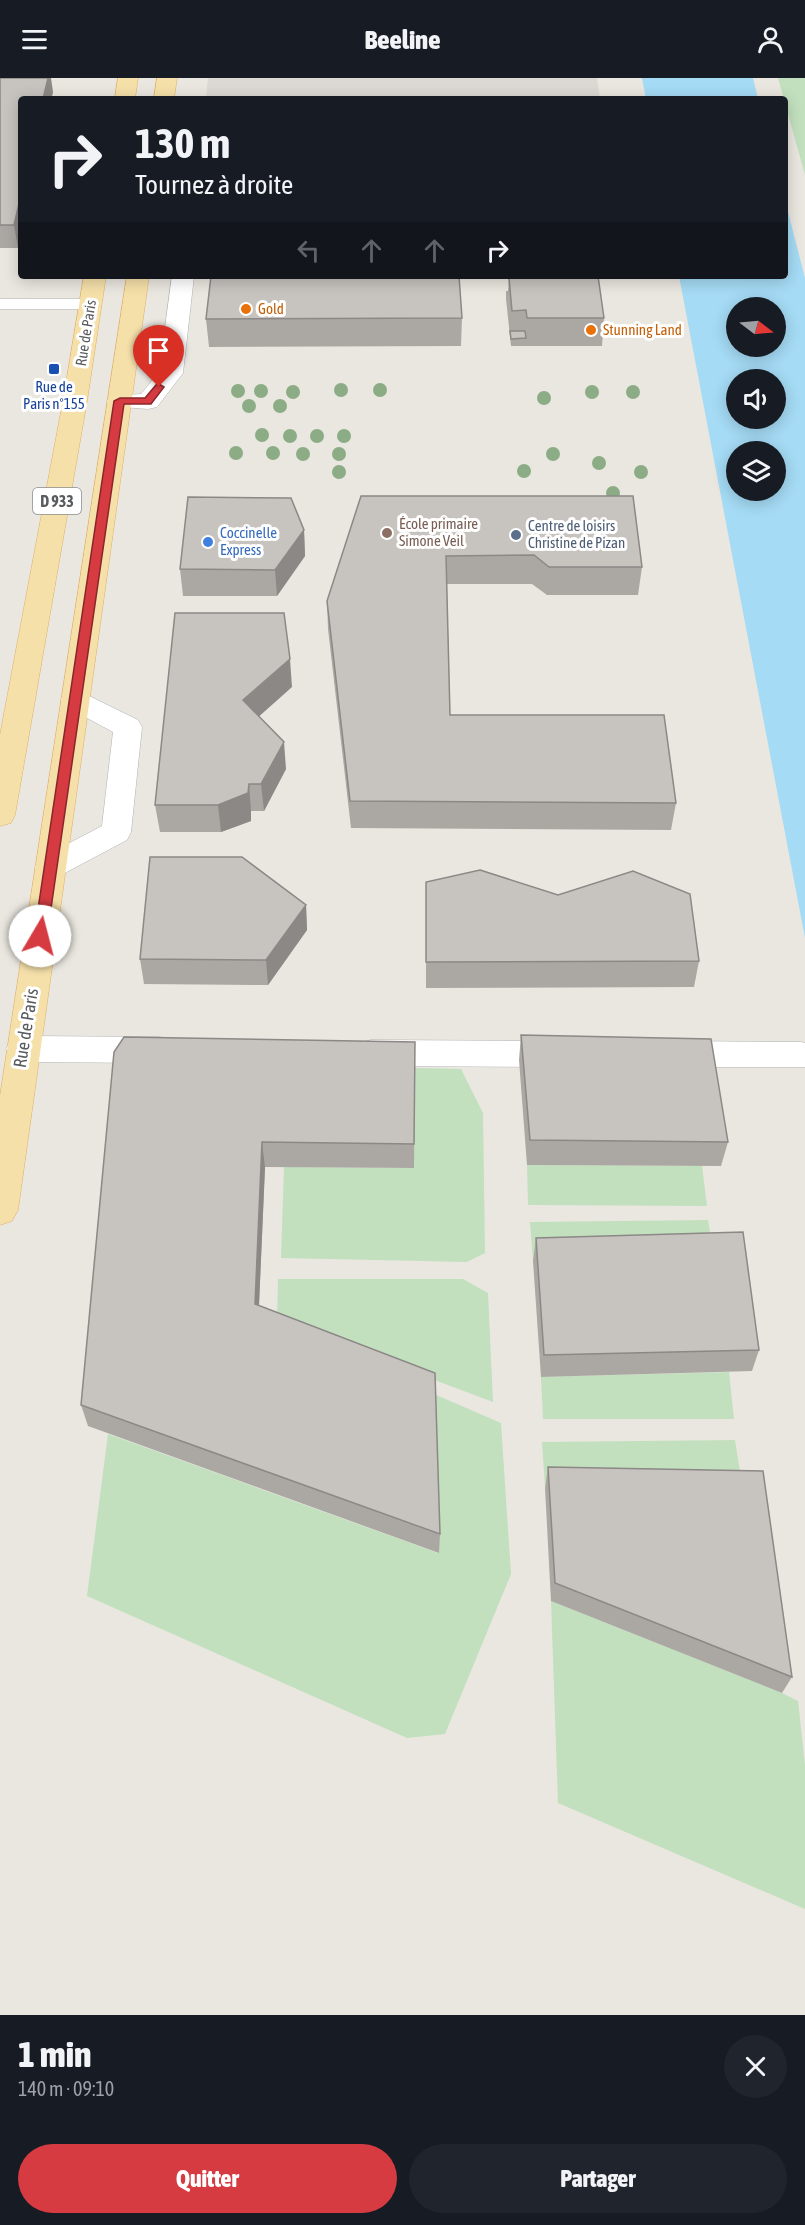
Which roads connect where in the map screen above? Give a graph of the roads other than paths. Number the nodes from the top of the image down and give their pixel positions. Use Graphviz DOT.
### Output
graph roads {
  1 [pos="128,78"];
  2 [pos="167,78"];
  3 [pos="125,96"];
  4 [pos="164,96"];
  5 [pos="94,279"];
  6 [pos="138,279"];
  7 [pos="183,279"];
  8 [pos="0,304"];
  9 [pos="90,304"];
  10 [pos="120,401"];
  11 [pos="75,699"];
  12 [pos="0,815"];
  13 [pos="50,867"];
  14 [pos="23,1049"];
  15 [pos="184,1051"];
  16 [pos="337,1052"];
  17 [pos="592,1054"];
  18 [pos="639,1054"];
  19 [pos="801,1055"];
  20 [pos="0,1210"];
  1 -- 3 [label="main road"];
  2 -- 4 [label="main road"];
  5 -- 9 [label="main road, Rue de Paris / D 933"];
  6 -- 10 [label="main road, Rue de Paris / D 933"];
  7 -- 10 [label="street"];
  8 -- 9 [label="lane"];
  9 -- 12 [label="main road, Rue de Paris / D 933"];
  10 -- 11 [label="main road, Rue de Paris / D 933"];
  11 -- 13 [label="main road, Rue de Paris / D 933"];
  11 -- 13 [label="street"];
  13 -- 14 [label="main road, Rue de Paris / D 933"];
  14 -- 15 [label="street"];
  14 -- 20 [label="main road, Rue de Paris / D 933"];
  16 -- 17 [label="street"];
  18 -- 19 [label="street"];
}
